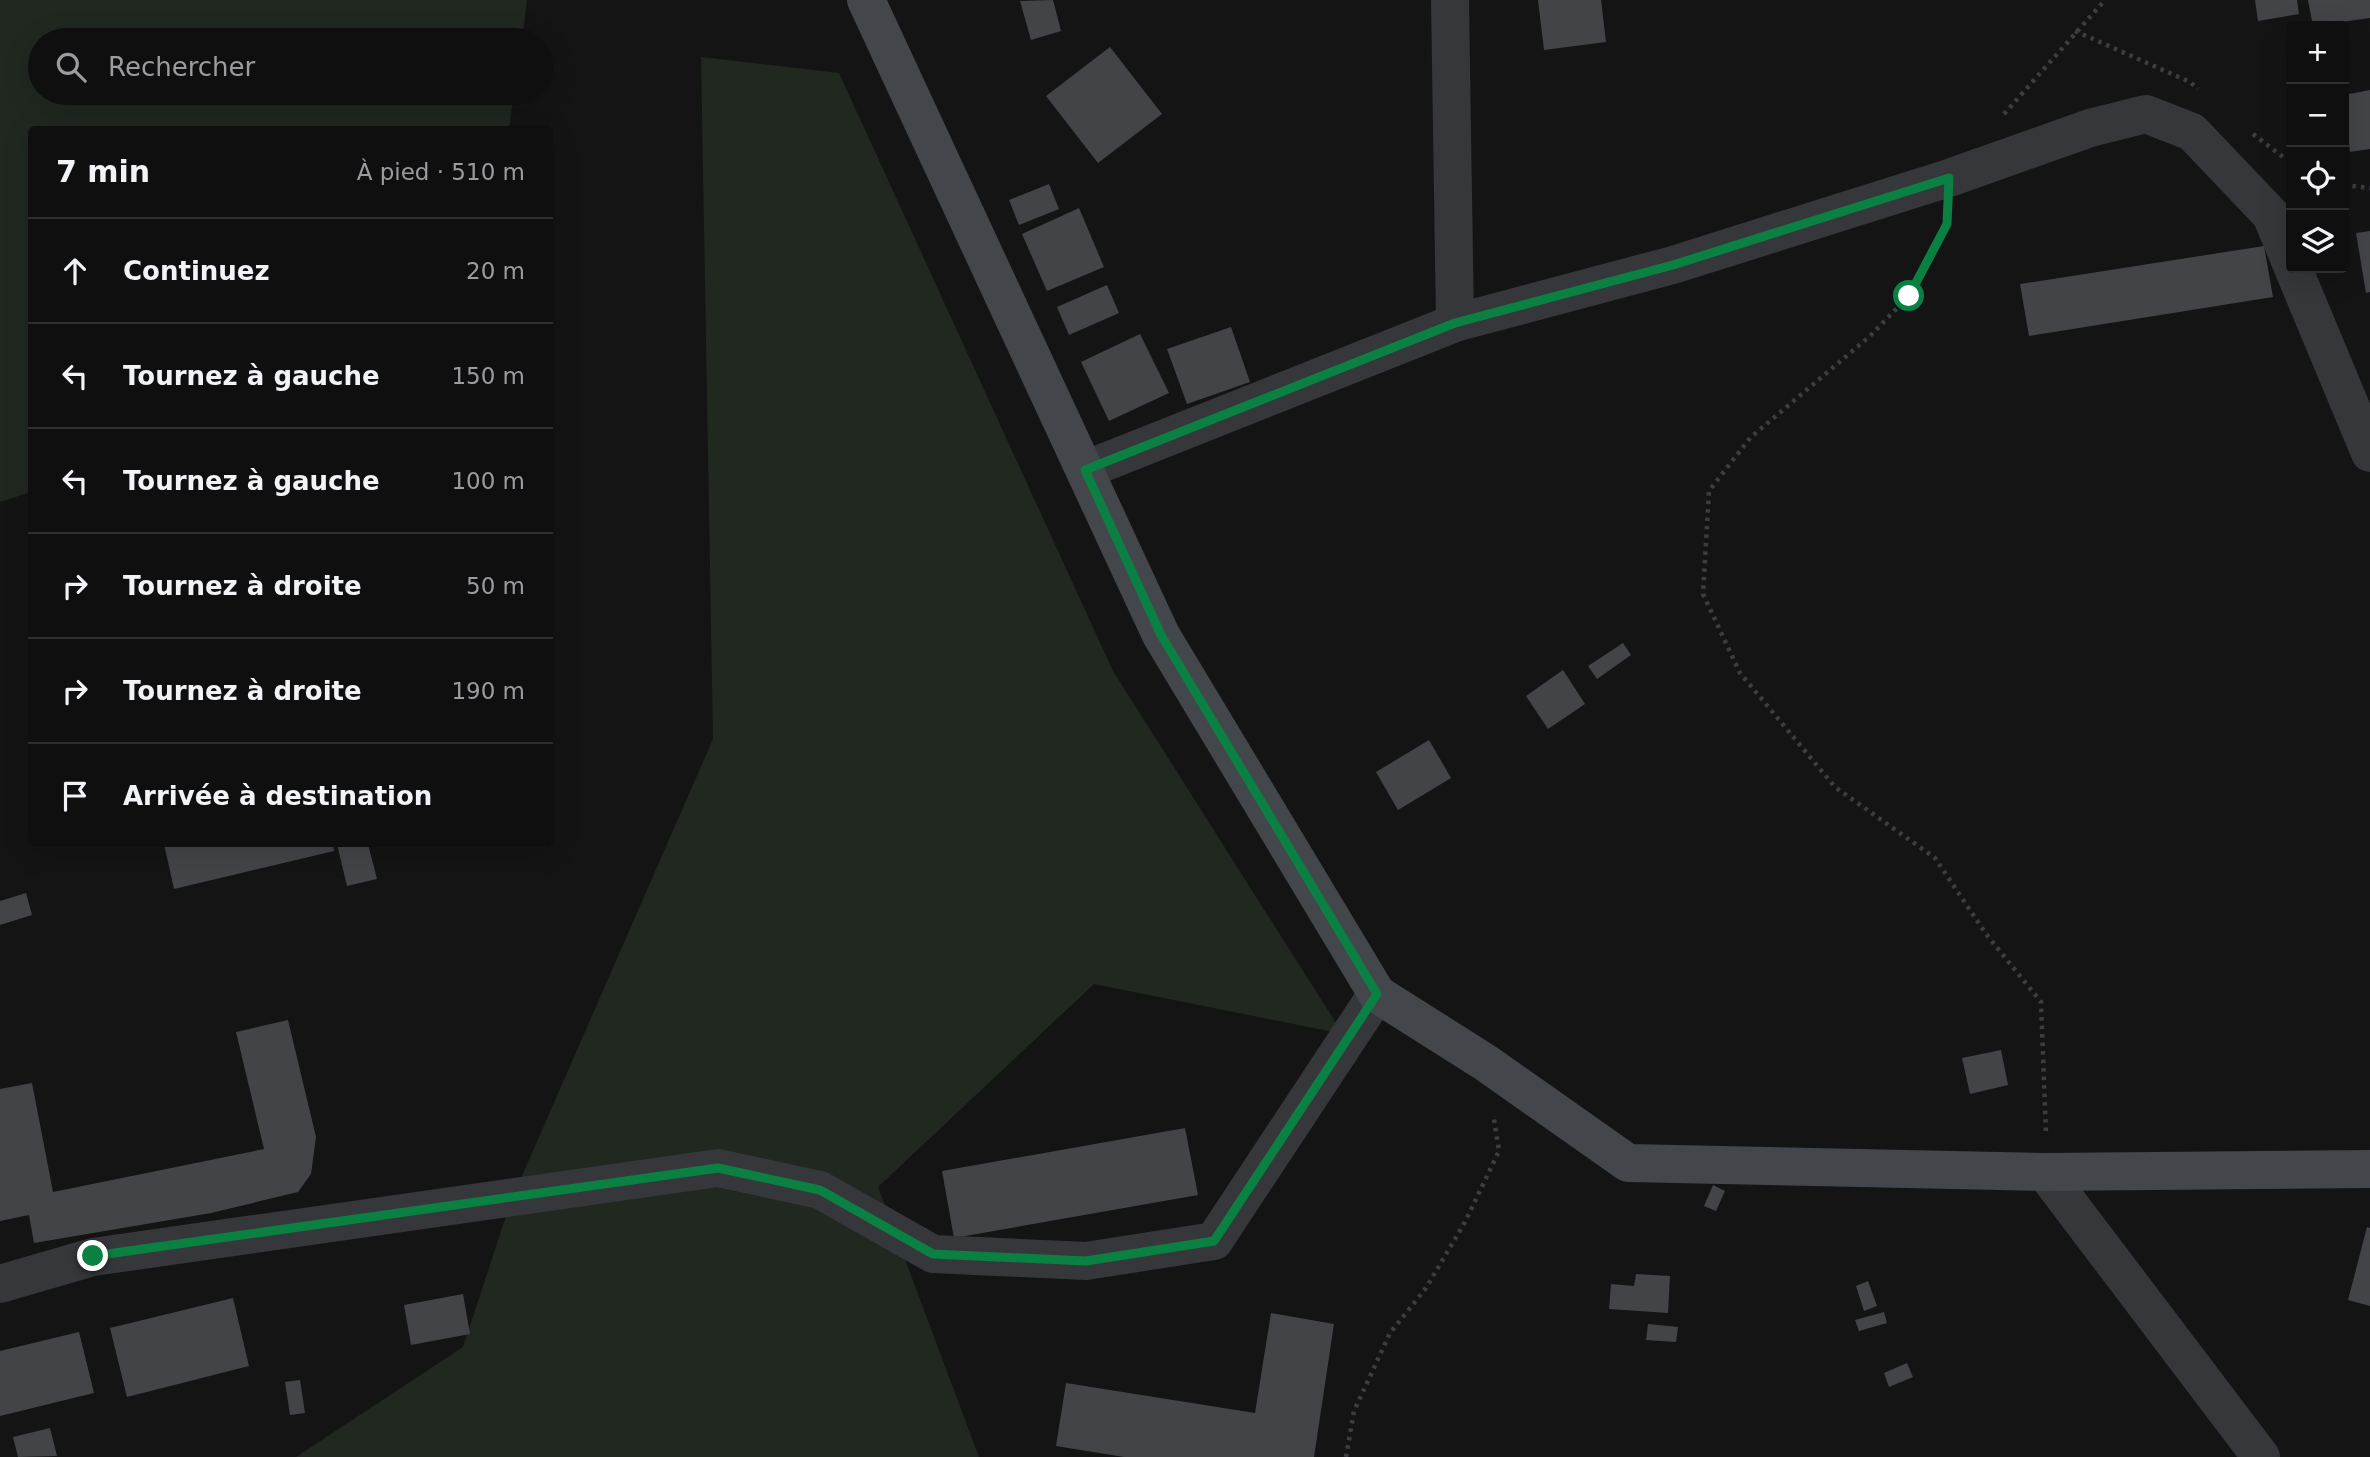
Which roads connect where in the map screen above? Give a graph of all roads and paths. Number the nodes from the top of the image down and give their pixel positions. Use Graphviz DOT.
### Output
graph roads {
  1 [pos="866,0"];
  2 [pos="1450,0"];
  3 [pos="2105,0"];
  4 [pos="2003,115"];
  5 [pos="1949,178"];
  6 [pos="2349,186"];
  7 [pos="2370,188"];
  8 [pos="2286,251"];
  9 [pos="2295,273"];
  10 [pos="1455,323"];
  11 [pos="2370,453"];
  12 [pos="1085,470"];
  13 [pos="1377,994"];
  14 [pos="1486,1063"];
  15 [pos="2370,1169"];
  16 [pos="2045,1172"];
  17 [pos="0,1284"];
  18 [pos="1346,1457"];
  19 [pos="2261,1457"];
  1 -- 12 [label="main road"];
  2 -- 10 [label="street"];
  3 -- 4 [label="path"];
  5 -- 8 [label="street"];
  5 -- 10 [label="street"];
  5 -- 16 [label="path"];
  6 -- 7 [label="path"];
  9 -- 11 [label="street"];
  10 -- 12 [label="street"];
  12 -- 13 [label="main road"];
  13 -- 14 [label="main road"];
  13 -- 17 [label="street"];
  14 -- 16 [label="main road"];
  14 -- 18 [label="path"];
  15 -- 16 [label="main road"];
  16 -- 19 [label="street"];
}
